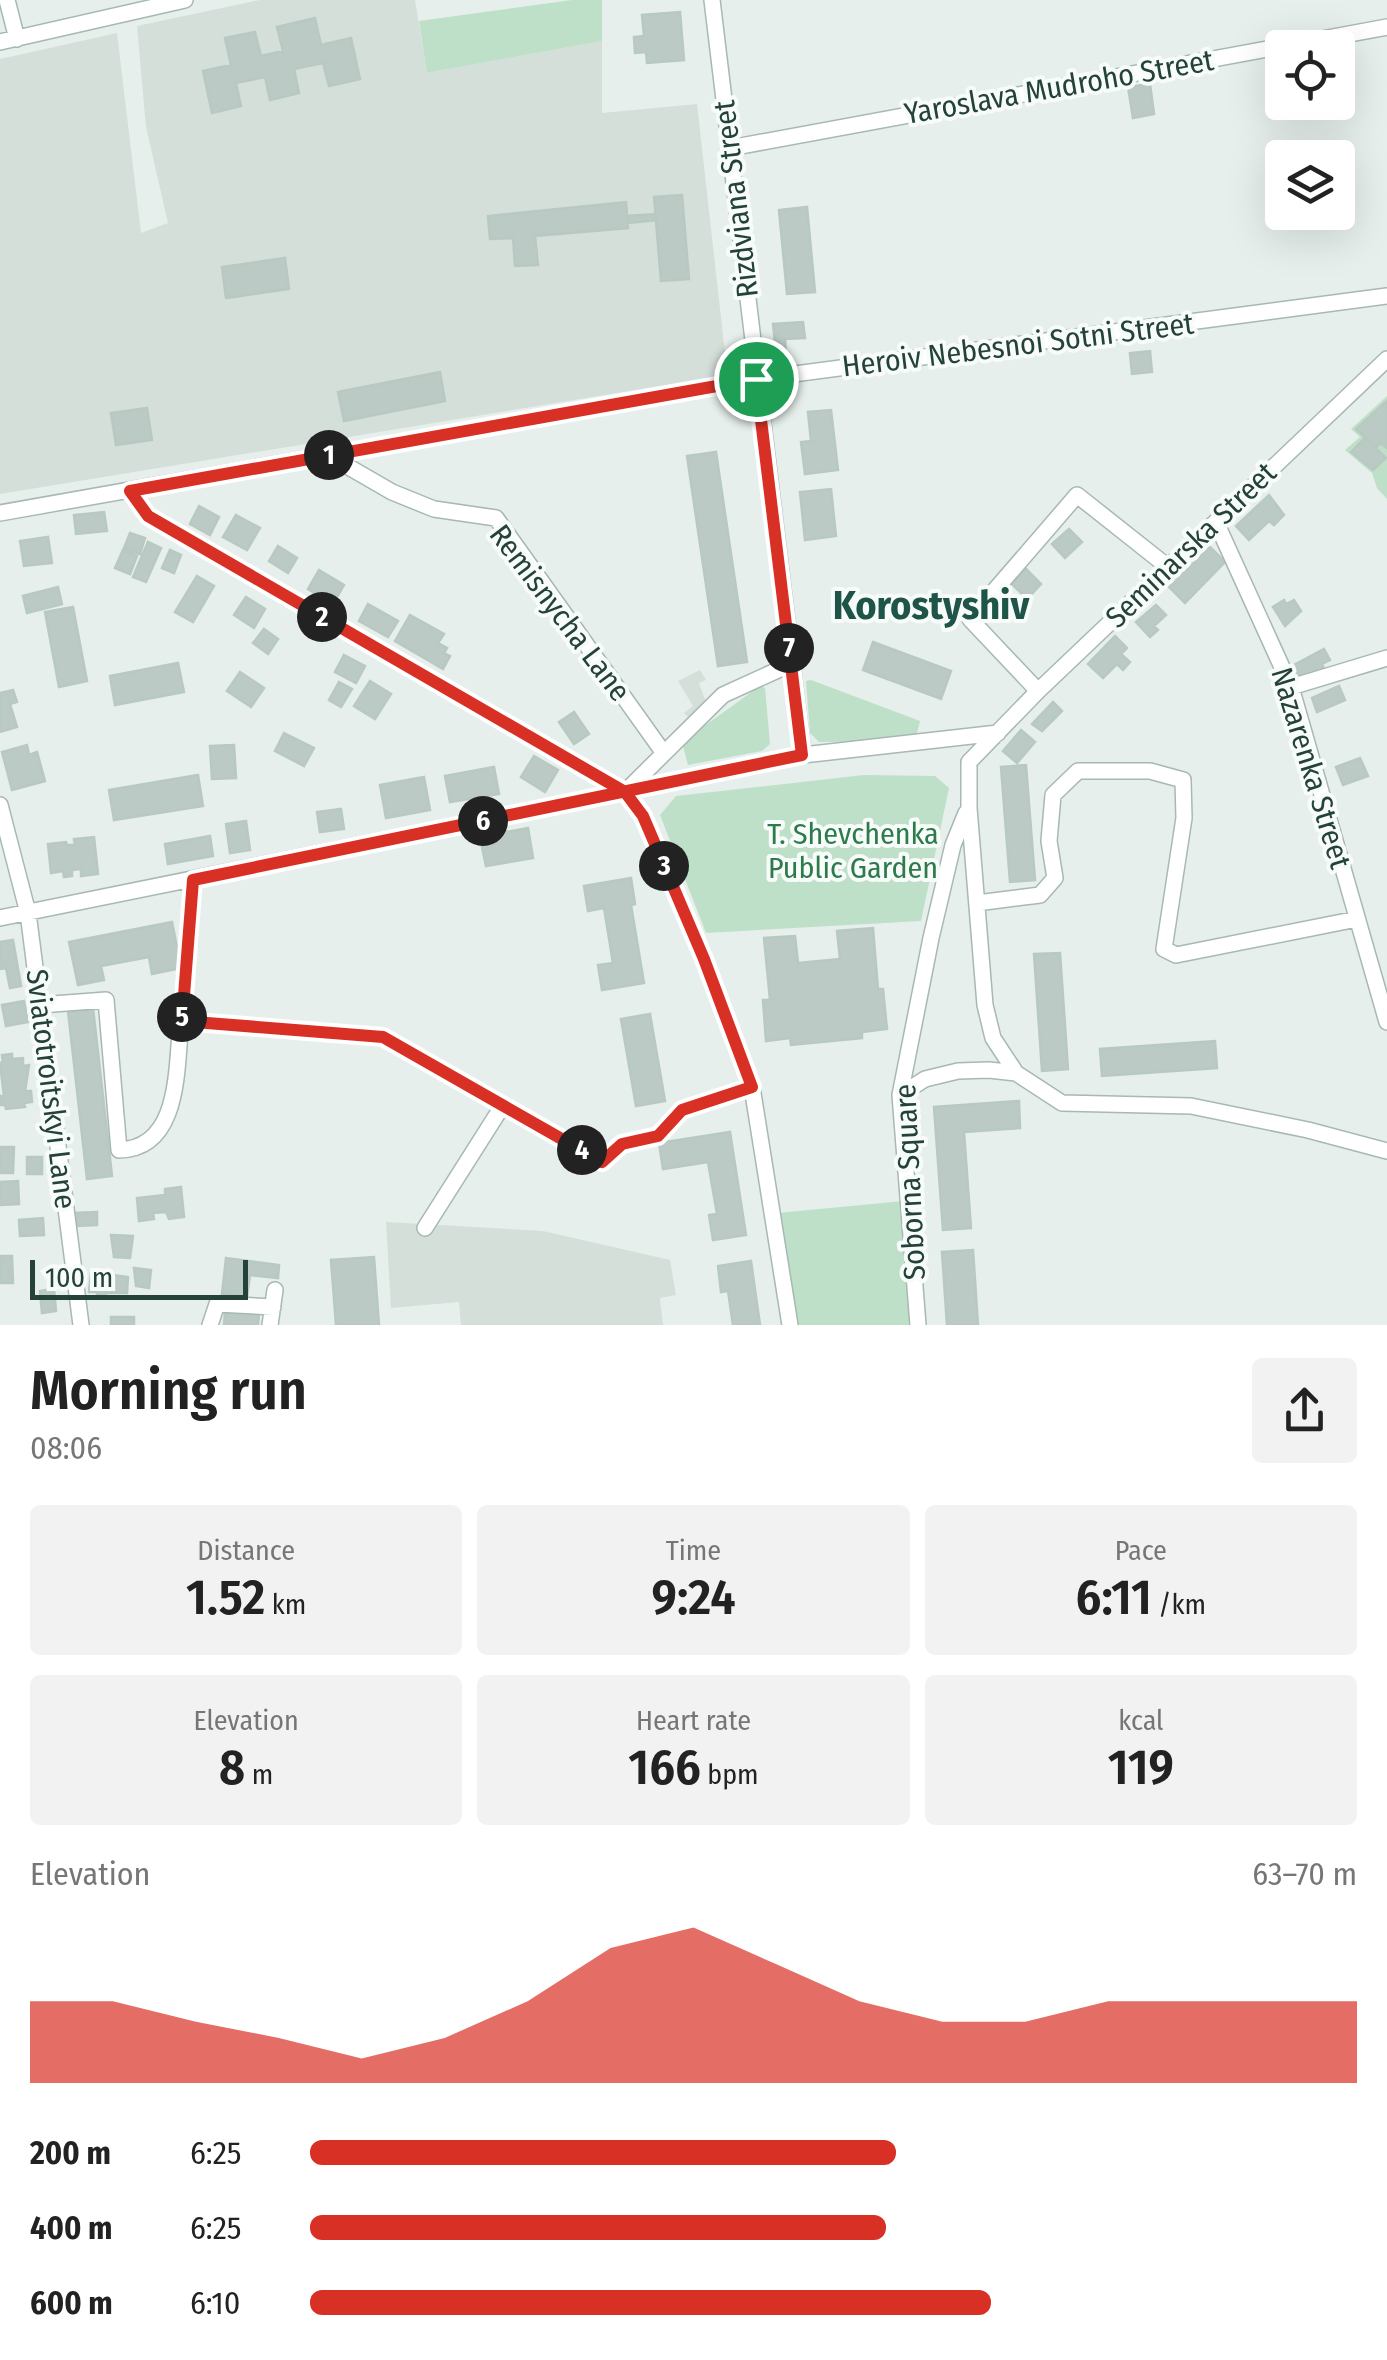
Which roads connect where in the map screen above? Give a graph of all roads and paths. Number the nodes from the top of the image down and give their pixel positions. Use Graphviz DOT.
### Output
graph roads {
  1 [pos="7,0"];
  2 [pos="185,0"];
  3 [pos="712,0"];
  4 [pos="1387,27"];
  5 [pos="8,40"];
  6 [pos="730,148"];
  7 [pos="1387,296"];
  8 [pos="1387,359"];
  9 [pos="756,379"];
  10 [pos="328,456"];
  11 [pos="130,491"];
  12 [pos="0,513"];
  13 [pos="1216,522"];
  14 [pos="1168,567"];
  15 [pos="1387,658"];
  16 [pos="792,664"];
  17 [pos="1291,687"];
  18 [pos="1038,691"];
  19 [pos="998,734"];
  20 [pos="664,752"];
  21 [pos="802,755"];
  22 [pos="625,792"];
  23 [pos="0,805"];
  24 [pos="968,808"];
  25 [pos="193,880"];
  26 [pos="977,903"];
  27 [pos="28,913"];
  28 [pos="0,918"];
  29 [pos="1357,918"];
  30 [pos="40,1005"];
  31 [pos="182,1021"];
  32 [pos="1387,1022"];
  33 [pos="1016,1073"];
  34 [pos="752,1087"];
  35 [pos="900,1095"];
  36 [pos="503,1105"];
  37 [pos="1387,1152"];
  38 [pos="425,1228"];
  39 [pos="276,1290"];
  40 [pos="273,1308"];
  41 [pos="81,1325"];
  42 [pos="210,1325"];
  43 [pos="270,1325"];
  44 [pos="790,1325"];
  45 [pos="918,1325"];
  1 -- 5 [label="street"];
  2 -- 5 [label="street"];
  3 -- 6 [label="street, Rizdviana Street"];
  4 -- 6 [label="street, Yaroslava Mudroho Street"];
  6 -- 9 [label="street, Rizdviana Street"];
  7 -- 9 [label="street, Heroiv Nebesnoi Sotni Street"];
  8 -- 13 [label="street, Seminarska Street"];
  9 -- 10 [label="street, Heroiv Nebesnoi Sotni Street"];
  9 -- 16 [label="street, Rizdviana Street"];
  10 -- 11 [label="street, Heroiv Nebesnoi Sotni Street"];
  10 -- 20 [label="street, Remisnycha Lane"];
  11 -- 12 [label="street, Heroiv Nebesnoi Sotni Street"];
  11 -- 22 [label="street"];
  13 -- 14 [label="street, Seminarska Street"];
  13 -- 17 [label="street, Nazarenka Street"];
  14 -- 18 [label="street, Seminarska Street"];
  14 -- 18 [label="street"];
  15 -- 17 [label="street"];
  16 -- 20 [label="street"];
  16 -- 21 [label="street, Rizdviana Street"];
  17 -- 29 [label="street, Nazarenka Street"];
  18 -- 19 [label="street, Seminarska Street"];
  19 -- 21 [label="street"];
  19 -- 24 [label="street, Seminarska Street"];
  20 -- 22 [label="street"];
  21 -- 22 [label="street"];
  22 -- 25 [label="street"];
  22 -- 34 [label="street"];
  23 -- 27 [label="street, Sviatotroitskyi Lane"];
  24 -- 26 [label="street"];
  24 -- 35 [label="street, Soborna Square"];
  25 -- 27 [label="street"];
  25 -- 31 [label="street"];
  26 -- 29 [label="street"];
  26 -- 33 [label="street"];
  27 -- 28 [label="street"];
  27 -- 30 [label="street, Sviatotroitskyi Lane"];
  29 -- 32 [label="street, Nazarenka Street"];
  30 -- 31 [label="street"];
  30 -- 41 [label="street, Sviatotroitskyi Lane"];
  31 -- 36 [label="street"];
  33 -- 35 [label="street"];
  33 -- 37 [label="street"];
  34 -- 36 [label="street"];
  34 -- 44 [label="street"];
  35 -- 45 [label="street, Soborna Square"];
  36 -- 38 [label="street"];
  39 -- 40 [label="street"];
  40 -- 42 [label="street"];
  40 -- 43 [label="street"];
}
